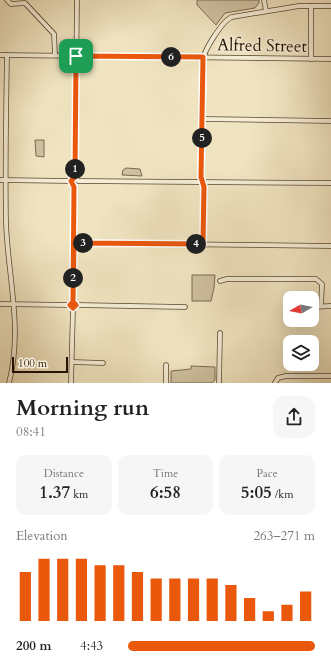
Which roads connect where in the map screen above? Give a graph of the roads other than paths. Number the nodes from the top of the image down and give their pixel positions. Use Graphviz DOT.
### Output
graph roads {
  1 [pos="7,0"];
  2 [pos="77,0"];
  3 [pos="264,0"];
  4 [pos="24,2"];
  5 [pos="311,6"];
  6 [pos="331,6"];
  7 [pos="266,11"];
  8 [pos="0,55"];
  9 [pos="7,55"];
  10 [pos="55,56"];
  11 [pos="76,56"];
  12 [pos="203,57"];
  13 [pos="311,59"];
  14 [pos="331,59"];
  15 [pos="202,119"];
  16 [pos="331,121"];
  17 [pos="0,180"];
  18 [pos="6,180"];
  19 [pos="74,181"];
  20 [pos="202,182"];
  21 [pos="331,184"];
  22 [pos="74,243"];
  23 [pos="203,244"];
  24 [pos="331,246"];
  25 [pos="220,281"];
  26 [pos="15,303"];
  27 [pos="0,304"];
  28 [pos="73,305"];
  29 [pos="321,306"];
  30 [pos="331,306"];
  31 [pos="184,307"];
  32 [pos="220,334"];
  33 [pos="72,362"];
  34 [pos="103,362"];
  35 [pos="166,365"];
  36 [pos="331,376"];
  37 [pos="9,383"];
  38 [pos="72,383"];
  39 [pos="166,383"];
  40 [pos="219,383"];
  41 [pos="275,383"];
  1 -- 4 [label="street"];
  2 -- 11 [label="street"];
  3 -- 7 [label="street"];
  4 -- 10 [label="street"];
  5 -- 6 [label="street"];
  5 -- 7 [label="street"];
  5 -- 13 [label="street"];
  7 -- 12 [label="street"];
  8 -- 9 [label="street, Alfred Street"];
  9 -- 10 [label="street, Alfred Street"];
  9 -- 18 [label="street"];
  10 -- 11 [label="street, Alfred Street"];
  11 -- 12 [label="street, Alfred Street"];
  11 -- 19 [label="street"];
  12 -- 13 [label="street, Alfred Street"];
  12 -- 15 [label="street"];
  13 -- 14 [label="street, Alfred Street"];
  15 -- 16 [label="street"];
  15 -- 20 [label="street"];
  17 -- 18 [label="street"];
  18 -- 19 [label="street"];
  18 -- 26 [label="street"];
  19 -- 20 [label="street"];
  19 -- 22 [label="street"];
  20 -- 21 [label="street"];
  20 -- 23 [label="street"];
  22 -- 23 [label="street"];
  22 -- 28 [label="street"];
  23 -- 24 [label="street"];
  25 -- 29 [label="street"];
  26 -- 27 [label="street"];
  26 -- 28 [label="street"];
  26 -- 37 [label="street"];
  28 -- 31 [label="street"];
  28 -- 33 [label="street"];
  29 -- 30 [label="street"];
  32 -- 40 [label="street"];
  33 -- 34 [label="street"];
  33 -- 38 [label="street"];
  35 -- 39 [label="street"];
  36 -- 41 [label="street"];
}
